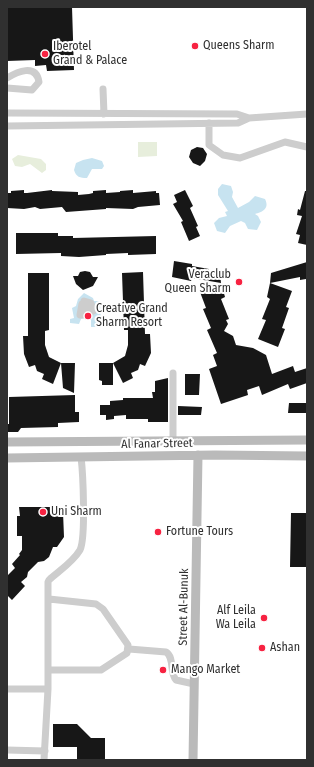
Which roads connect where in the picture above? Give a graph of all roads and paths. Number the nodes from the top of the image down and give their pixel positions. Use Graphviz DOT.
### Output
graph roads {
  1 [pos="7,78"];
  2 [pos="7,88"];
  3 [pos="103,89"];
  4 [pos="7,113"];
  5 [pos="104,114"];
  6 [pos="307,114"];
  7 [pos="249,118"];
  8 [pos="209,123"];
  9 [pos="7,126"];
  10 [pos="307,147"];
  11 [pos="173,373"];
  12 [pos="173,440"];
  13 [pos="307,440"];
  14 [pos="7,442"];
  15 [pos="198,455"];
  16 [pos="307,456"];
  17 [pos="81,457"];
  18 [pos="7,458"];
  19 [pos="49,599"];
  20 [pos="129,649"];
  21 [pos="48,670"];
  22 [pos="194,684"];
  23 [pos="48,689"];
  24 [pos="7,690"];
  25 [pos="7,750"];
  26 [pos="44,751"];
  27 [pos="44,760"];
  28 [pos="193,760"];
  1 -- 2 [label="street"];
  3 -- 5 [label="street"];
  4 -- 5 [label="street"];
  5 -- 7 [label="street"];
  6 -- 7 [label="street"];
  7 -- 8 [label="street"];
  8 -- 9 [label="street"];
  8 -- 10 [label="street"];
  11 -- 12 [label="street"];
  12 -- 13 [label="main road, Al Fanar Street"];
  12 -- 14 [label="main road, Al Fanar Street"];
  15 -- 16 [label="main road, Al Fanar Street"];
  15 -- 17 [label="main road, Al Fanar Street"];
  15 -- 22 [label="main road, Street Al-Bunuk"];
  17 -- 18 [label="main road, Al Fanar Street"];
  17 -- 19 [label="street"];
  19 -- 20 [label="street"];
  19 -- 21 [label="street"];
  20 -- 21 [label="street"];
  20 -- 22 [label="street"];
  21 -- 23 [label="street"];
  22 -- 28 [label="main road, Street Al-Bunuk"];
  23 -- 24 [label="street"];
  23 -- 26 [label="street"];
  25 -- 26 [label="street"];
  26 -- 27 [label="street"];
}
